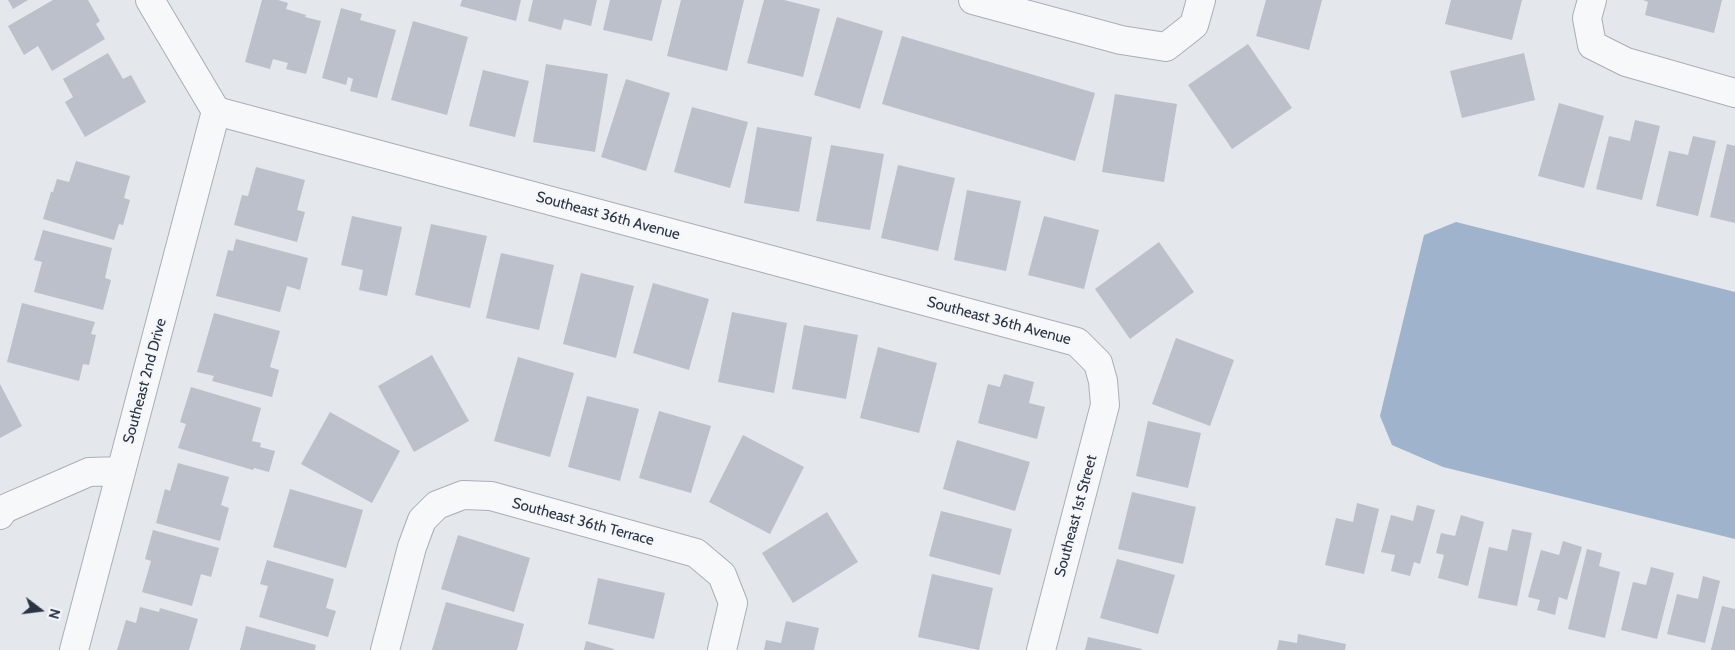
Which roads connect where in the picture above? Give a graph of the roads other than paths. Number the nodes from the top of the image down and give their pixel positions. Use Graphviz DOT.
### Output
graph roads {
  1 [pos="150,0"];
  2 [pos="973,0"];
  3 [pos="1201,0"];
  4 [pos="1592,0"];
  5 [pos="1735,93"];
  6 [pos="216,111"];
  7 [pos="1103,381"];
  8 [pos="121,471"];
  9 [pos="0,515"];
  10 [pos="74,650"];
  11 [pos="385,650"];
  12 [pos="722,650"];
  13 [pos="1041,650"];
  1 -- 6 [label="street"];
  2 -- 3 [label="street"];
  4 -- 5 [label="street"];
  6 -- 7 [label="street, Southeast 36th Avenue"];
  6 -- 8 [label="street, Southeast 2nd Drive"];
  7 -- 13 [label="street, Southeast 1st Street"];
  8 -- 9 [label="street"];
  8 -- 10 [label="street, Southeast 2nd Drive"];
  11 -- 12 [label="street, Southeast 36th Terrace"];
}
